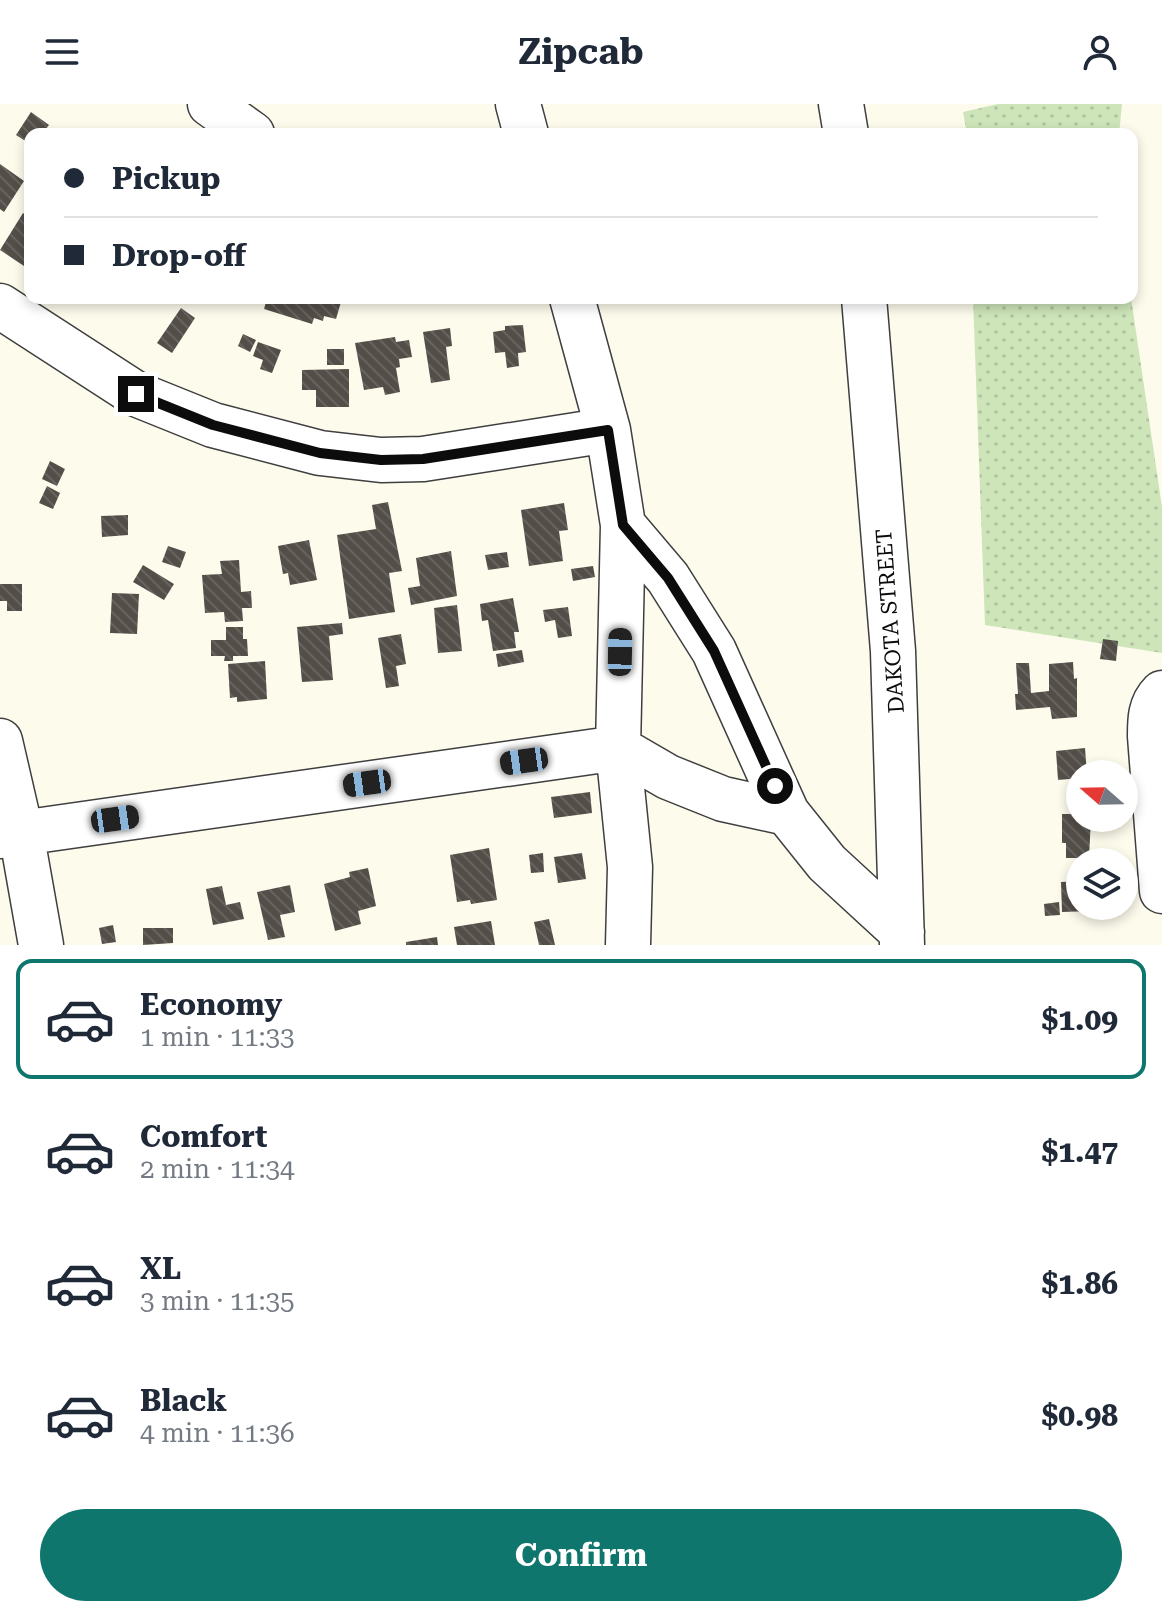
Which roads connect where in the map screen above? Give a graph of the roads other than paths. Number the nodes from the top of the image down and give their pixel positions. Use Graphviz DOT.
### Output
graph roads {
  1 [pos="210,104"];
  2 [pos="518,104"];
  3 [pos="841,104"];
  4 [pos="244,128"];
  5 [pos="524,128"];
  6 [pos="845,128"];
  7 [pos="574,304"];
  8 [pos="864,304"];
  9 [pos="0,306"];
  10 [pos="608,430"];
  11 [pos="623,525"];
  12 [pos="1162,693"];
  13 [pos="0,741"];
  14 [pos="618,748"];
  15 [pos="787,813"];
  16 [pos="10,834"];
  17 [pos="1162,891"];
  18 [pos="902,938"];
  19 [pos="41,945"];
  20 [pos="628,945"];
  1 -- 4 [label="street"];
  2 -- 5 [label="street"];
  3 -- 6 [label="street"];
  7 -- 10 [label="street"];
  8 -- 18 [label="street, DAKOTA STREET"];
  9 -- 10 [label="street"];
  10 -- 11 [label="street"];
  11 -- 14 [label="street"];
  11 -- 15 [label="street"];
  12 -- 17 [label="street"];
  13 -- 16 [label="street"];
  14 -- 15 [label="street"];
  14 -- 16 [label="street"];
  14 -- 20 [label="street"];
  15 -- 18 [label="street"];
  16 -- 19 [label="street"];
}
